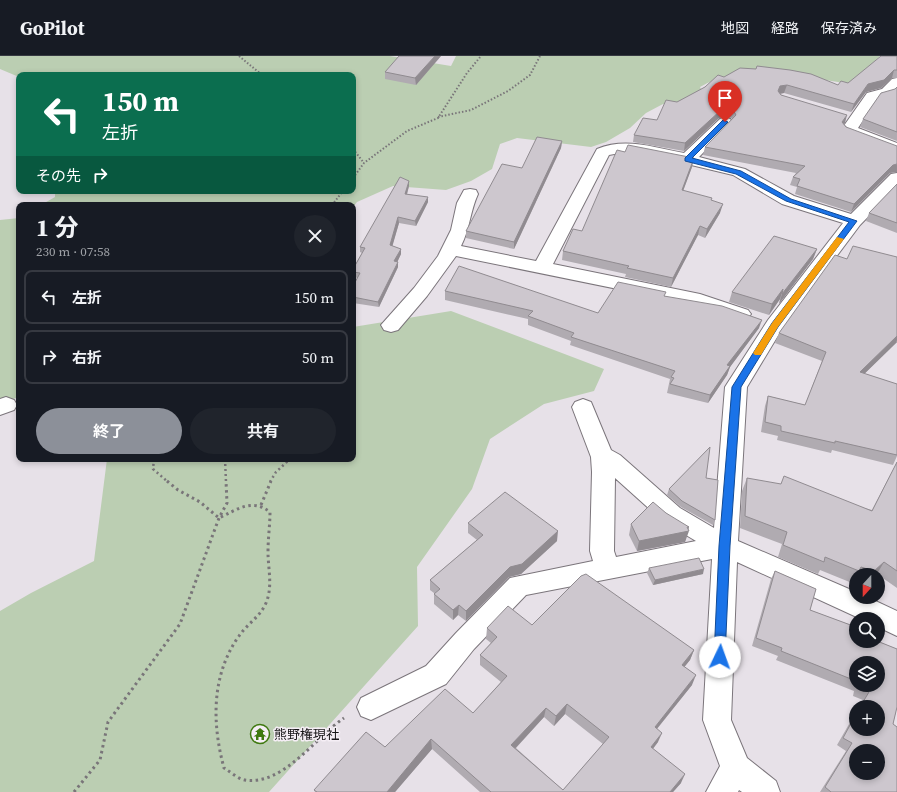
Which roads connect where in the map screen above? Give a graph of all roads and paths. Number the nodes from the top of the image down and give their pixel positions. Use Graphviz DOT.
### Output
graph roads {
  1 [pos="239,56"];
  2 [pos="480,56"];
  3 [pos="540,56"];
  4 [pos="258,72"];
  5 [pos="897,82"];
  6 [pos="438,118"];
  7 [pos="725,122"];
  8 [pos="897,149"];
  9 [pos="356,153"];
  10 [pos="688,159"];
  11 [pos="364,163"];
  12 [pos="356,174"];
  13 [pos="897,178"];
  14 [pos="341,194"];
  15 [pos="470,194"];
  16 [pos="334,202"];
  17 [pos="854,221"];
  18 [pos="450,249"];
  19 [pos="542,268"];
  20 [pos="391,325"];
  21 [pos="775,325"];
  22 [pos="583,407"];
  23 [pos="601,455"];
  24 [pos="154,462"];
  25 [pos="225,462"];
  26 [pos="287,462"];
  27 [pos="261,505"];
  28 [pos="220,518"];
  29 [pos="725,546"];
  30 [pos="608,569"];
  31 [pos="897,624"];
  32 [pos="371,707"];
  33 [pos="736,768"];
  34 [pos="74,792"];
  35 [pos="721,792"];
  36 [pos="765,792"];
  1 -- 4 [label="path"];
  2 -- 6 [label="path"];
  3 -- 6 [label="path"];
  5 -- 8 [label="street"];
  6 -- 11 [label="path"];
  7 -- 10 [label="street"];
  9 -- 11 [label="path"];
  10 -- 17 [label="street"];
  10 -- 19 [label="street"];
  11 -- 12 [label="path"];
  13 -- 17 [label="street"];
  14 -- 16 [label="path"];
  15 -- 18 [label="street"];
  17 -- 21 [label="street"];
  18 -- 19 [label="street"];
  18 -- 20 [label="street"];
  19 -- 21 [label="street"];
  21 -- 29 [label="street"];
  22 -- 23 [label="street"];
  23 -- 29 [label="street"];
  23 -- 30 [label="street"];
  24 -- 28 [label="path"];
  25 -- 28 [label="path"];
  26 -- 27 [label="path"];
  27 -- 28 [label="path"];
  27 -- 32 [label="path"];
  28 -- 34 [label="path"];
  29 -- 30 [label="street"];
  29 -- 31 [label="street"];
  29 -- 33 [label="street"];
  30 -- 32 [label="street"];
  33 -- 35 [label="street"];
  33 -- 36 [label="street"];
}
